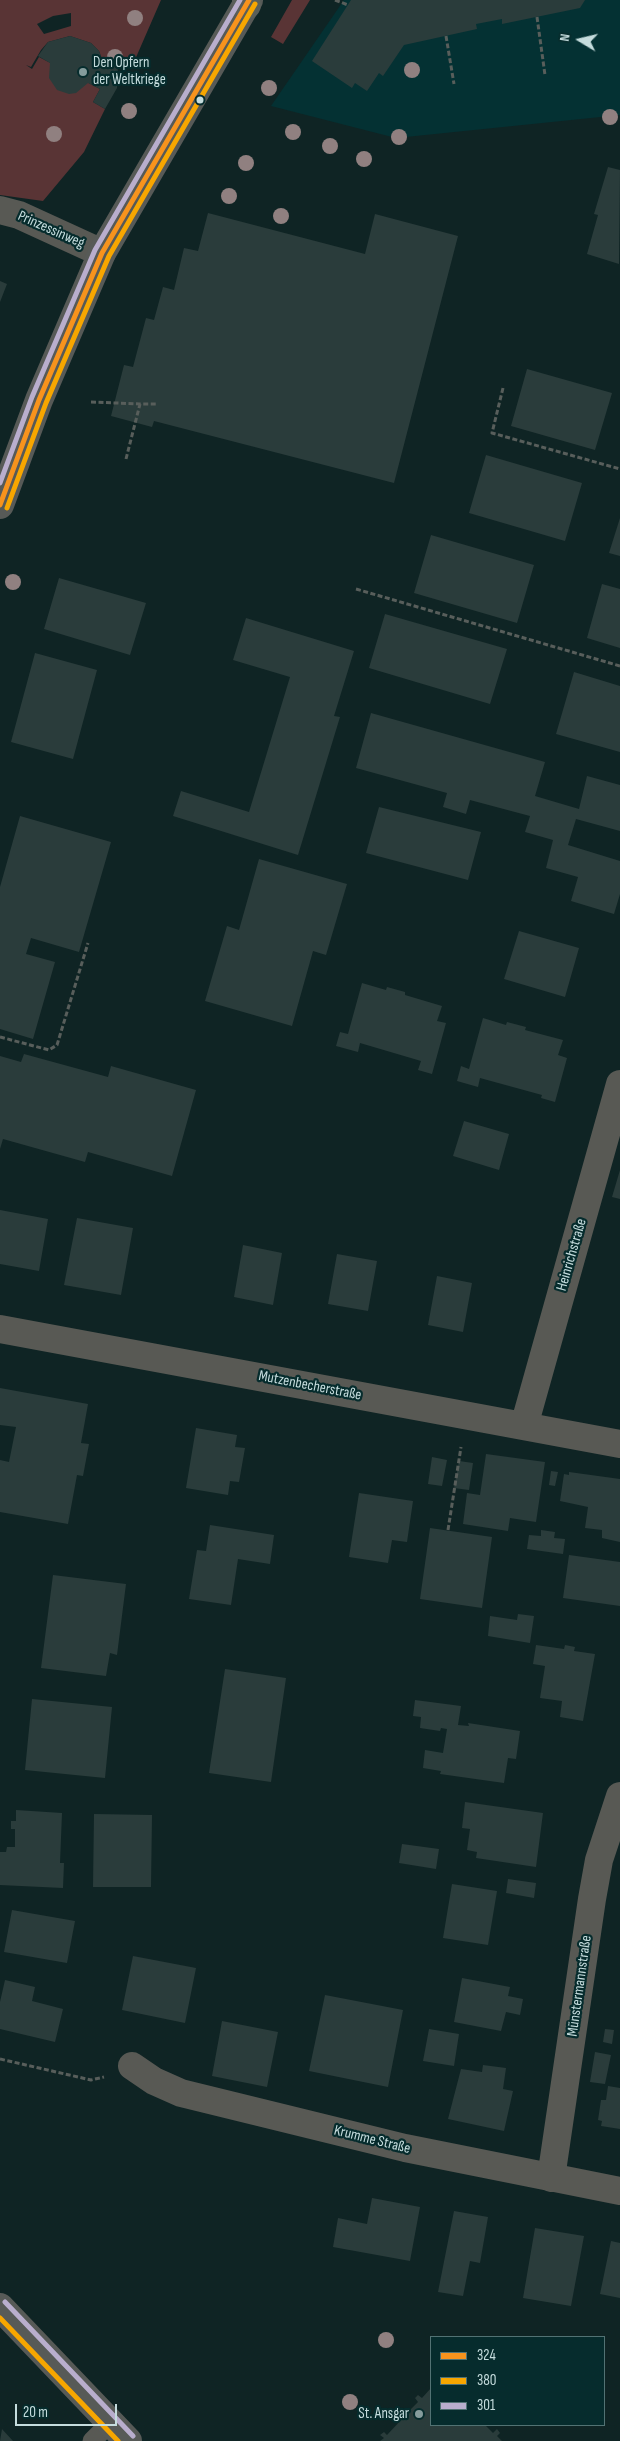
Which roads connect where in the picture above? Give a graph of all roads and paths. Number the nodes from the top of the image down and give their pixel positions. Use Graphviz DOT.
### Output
graph roads {
  1 [pos="335,0"];
  2 [pos="247,2"];
  3 [pos="348,5"];
  4 [pos="537,17"];
  5 [pos="446,36"];
  6 [pos="545,75"];
  7 [pos="454,84"];
  8 [pos="0,210"];
  9 [pos="102,253"];
  10 [pos="503,388"];
  11 [pos="91,402"];
  12 [pos="140,404"];
  13 [pos="158,404"];
  14 [pos="126,459"];
  15 [pos="620,469"];
  16 [pos="0,505"];
  17 [pos="356,589"];
  18 [pos="620,666"];
  19 [pos="88,943"];
  20 [pos="0,1036"];
  21 [pos="620,1084"];
  22 [pos="0,1329"];
  23 [pos="466,1415"];
  24 [pos="524,1426"];
  25 [pos="620,1444"];
  26 [pos="448,1530"];
  27 [pos="620,1796"];
  28 [pos="0,2059"];
  29 [pos="132,2066"];
  30 [pos="550,2178"];
  31 [pos="620,2191"];
  32 [pos="0,2307"];
  33 [pos="110,2435"];
  1 -- 3 [label="path"];
  2 -- 9 [label="main road"];
  4 -- 6 [label="path"];
  5 -- 7 [label="path"];
  8 -- 9 [label="street, Prinzessinweg"];
  9 -- 16 [label="main road"];
  10 -- 15 [label="path"];
  11 -- 12 [label="path"];
  12 -- 13 [label="path"];
  12 -- 14 [label="path"];
  17 -- 18 [label="path"];
  19 -- 20 [label="path"];
  21 -- 24 [label="street, Heinrichstraße"];
  22 -- 23 [label="street, Mutzenbecherstraße"];
  23 -- 24 [label="street, Mutzenbecherstraße"];
  23 -- 26 [label="path"];
  24 -- 25 [label="street, Mutzenbecherstraße"];
  27 -- 30 [label="street, Münstermannstraße"];
  28 -- 29 [label="path"];
  29 -- 30 [label="street, Krumme Straße"];
  30 -- 31 [label="street, Krumme Straße"];
  32 -- 33 [label="main road"];
}
